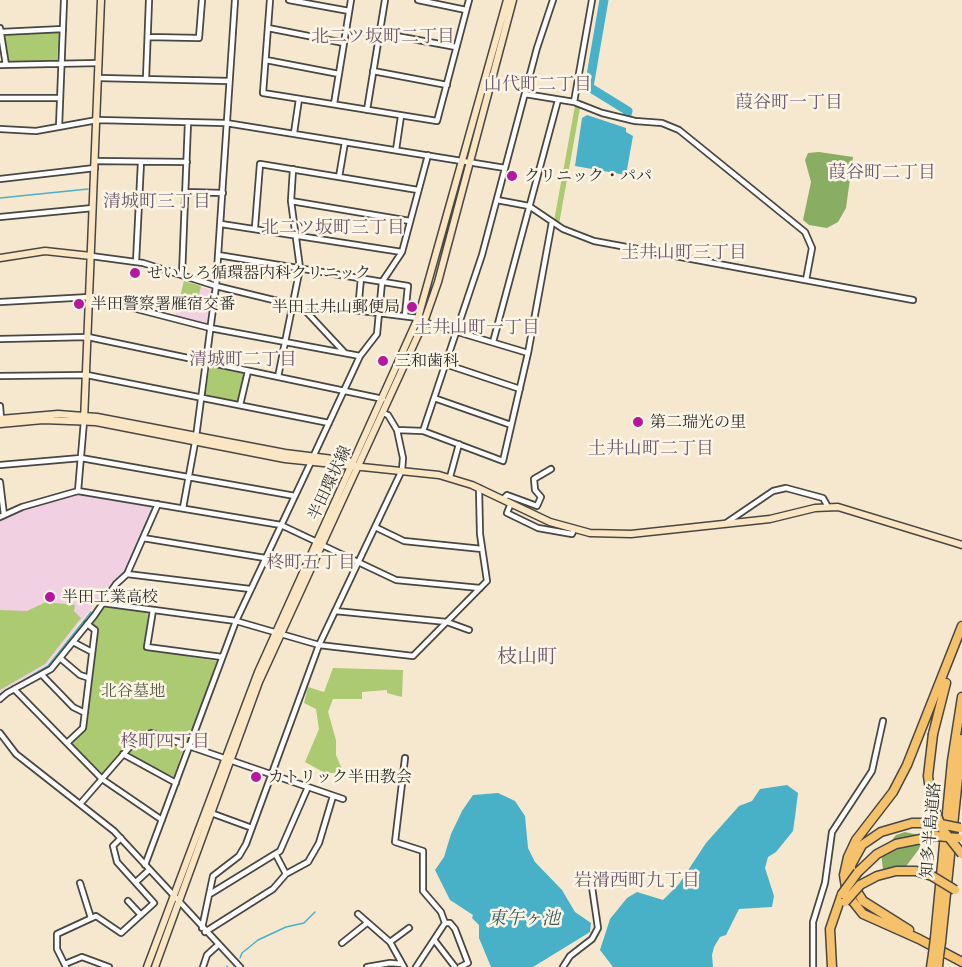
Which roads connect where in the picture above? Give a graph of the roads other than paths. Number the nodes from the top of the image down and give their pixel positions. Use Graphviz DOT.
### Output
graph roads {
  1 [pos="64,0"];
  2 [pos="101,0"];
  3 [pos="149,0"];
  4 [pos="202,0"];
  5 [pos="235,0"];
  6 [pos="270,0"];
  7 [pos="289,0"];
  8 [pos="351,0"];
  9 [pos="385,0"];
  10 [pos="418,0"];
  11 [pos="469,0"];
  12 [pos="507,0"];
  13 [pos="513,0"];
  14 [pos="553,0"];
  15 [pos="592,0"];
  16 [pos="466,10"];
  17 [pos="349,11"];
  18 [pos="268,28"];
  19 [pos="63,29"];
  20 [pos="0,30"];
  21 [pos="380,33"];
  22 [pos="148,37"];
  23 [pos="344,43"];
  24 [pos="456,47"];
  25 [pos="266,60"];
  26 [pos="62,63"];
  27 [pos="99,63"];
  28 [pos="6,65"];
  29 [pos="0,66"];
  30 [pos="373,71"];
  31 [pos="339,74"];
  32 [pos="99,78"];
  33 [pos="146,79"];
  34 [pos="229,81"];
  35 [pos="447,85"];
  36 [pos="525,94"];
  37 [pos="0,98"];
  38 [pos="60,98"];
  39 [pos="300,99"];
  40 [pos="558,100"];
  41 [pos="574,102"];
  42 [pos="334,104"];
  43 [pos="367,110"];
  44 [pos="402,116"];
  45 [pos="97,120"];
  46 [pos="188,122"];
  47 [pos="226,123"];
  48 [pos="59,127"];
  49 [pos="0,129"];
  50 [pos="294,133"];
  51 [pos="345,142"];
  52 [pos="396,150"];
  53 [pos="428,155"];
  54 [pos="96,160"];
  55 [pos="141,162"];
  56 [pos="187,162"];
  57 [pos="466,162"];
  58 [pos="95,168"];
  59 [pos="505,168"];
  60 [pos="293,169"];
  61 [pos="339,177"];
  62 [pos="0,179"];
  63 [pos="418,189"];
  64 [pos="186,192"];
  65 [pos="224,193"];
  66 [pos="497,200"];
  67 [pos="291,201"];
  68 [pos="529,206"];
  69 [pos="93,208"];
  70 [pos="0,217"];
  71 [pos="410,220"];
  72 [pos="552,222"];
  73 [pos="221,224"];
  74 [pos="255,227"];
  75 [pos="295,234"];
  76 [pos="402,252"];
  77 [pos="218,255"];
  78 [pos="91,256"];
  79 [pos="0,258"];
  80 [pos="136,262"];
  81 [pos="300,268"];
  82 [pos="182,275"];
  83 [pos="361,278"];
  84 [pos="806,280"];
  85 [pos="382,282"];
  86 [pos="216,286"];
  87 [pos="90,297"];
  88 [pos="913,300"];
  89 [pos="0,302"];
  90 [pos="292,304"];
  91 [pos="302,307"];
  92 [pos="358,310"];
  93 [pos="379,312"];
  94 [pos="405,315"];
  95 [pos="421,320"];
  96 [pos="210,328"];
  97 [pos="456,331"];
  98 [pos="88,337"];
  99 [pos="0,339"];
  100 [pos="492,342"];
  101 [pos="284,343"];
  102 [pos="345,353"];
  103 [pos="528,353"];
  104 [pos="360,356"];
  105 [pos="206,362"];
  106 [pos="445,364"];
  107 [pos="248,371"];
  108 [pos="87,375"];
  109 [pos="0,376"];
  110 [pos="278,377"];
  111 [pos="520,389"];
  112 [pos="344,391"];
  113 [pos="202,398"];
  114 [pos="434,398"];
  115 [pos="384,399"];
  116 [pos="240,405"];
  117 [pos="0,406"];
  118 [pos="383,413"];
  119 [pos="0,418"];
  120 [pos="85,418"];
  121 [pos="329,423"];
  122 [pos="0,424"];
  123 [pos="511,425"];
  124 [pos="397,430"];
  125 [pos="423,431"];
  126 [pos="196,440"];
  127 [pos="459,444"];
  128 [pos="81,458"];
  129 [pos="312,460"];
  130 [pos="0,465"];
  131 [pos="356,465"];
  132 [pos="551,469"];
  133 [pos="402,470"];
  134 [pos="189,477"];
  135 [pos="450,477"];
  136 [pos="0,482"];
  137 [pos="479,488"];
  138 [pos="78,491"];
  139 [pos="295,496"];
  140 [pos="503,499"];
  141 [pos="511,503"];
  142 [pos="158,504"];
  143 [pos="828,507"];
  144 [pos="183,508"];
  145 [pos="2,516"];
  146 [pos="726,523"];
  147 [pos="281,525"];
  148 [pos="375,527"];
  149 [pos="574,529"];
  150 [pos="143,538"];
  151 [pos="320,544"];
  152 [pos="962,544"];
  153 [pos="482,549"];
  154 [pos="265,558"];
  155 [pos="358,562"];
  156 [pos="127,574"];
  157 [pos="480,588"];
  158 [pos="250,589"];
  159 [pos="102,603"];
  160 [pos="153,610"];
  161 [pos="335,611"];
  162 [pos="236,621"];
  163 [pos="447,622"];
  164 [pos="87,624"];
  165 [pos="962,626"];
  166 [pos="469,630"];
  167 [pos="277,633"];
  168 [pos="962,633"];
  169 [pos="73,642"];
  170 [pos="319,645"];
  171 [pos="92,652"];
  172 [pos="222,657"];
  173 [pos="60,658"];
  174 [pos="42,675"];
  175 [pos="89,678"];
  176 [pos="14,689"];
  177 [pos="962,697"];
  178 [pos="0,699"];
  179 [pos="85,713"];
  180 [pos="884,721"];
  181 [pos="0,734"];
  182 [pos="962,739"];
  183 [pos="67,743"];
  184 [pos="190,745"];
  185 [pos="123,754"];
  186 [pos="405,758"];
  187 [pos="228,759"];
  188 [pos="271,774"];
  189 [pos="102,779"];
  190 [pos="176,783"];
  191 [pos="308,787"];
  192 [pos="333,796"];
  193 [pos="343,799"];
  194 [pos="81,803"];
  195 [pos="211,813"];
  196 [pos="162,820"];
  197 [pos="252,828"];
  198 [pos="961,829"];
  199 [pos="121,838"];
  200 [pos="960,839"];
  201 [pos="962,854"];
  202 [pos="276,855"];
  203 [pos="946,867"];
  204 [pos="147,868"];
  205 [pos="286,874"];
  206 [pos="136,882"];
  207 [pos="80,883"];
  208 [pos="592,887"];
  209 [pos="959,892"];
  210 [pos="210,894"];
  211 [pos="843,898"];
  212 [pos="176,900"];
  213 [pos="128,901"];
  214 [pos="358,914"];
  215 [pos="141,915"];
  216 [pos="92,918"];
  217 [pos="368,923"];
  218 [pos="445,923"];
  219 [pos="409,928"];
  220 [pos="203,930"];
  221 [pos="435,941"];
  222 [pos="390,942"];
  223 [pos="342,943"];
  224 [pos="218,945"];
  225 [pos="940,955"];
  226 [pos="962,963"];
  227 [pos="65,965"];
  228 [pos="403,966"];
  229 [pos="832,966"];
  230 [pos="109,967"];
  231 [pos="147,967"];
  232 [pos="155,967"];
  233 [pos="203,967"];
  234 [pos="240,967"];
  235 [pos="367,967"];
  236 [pos="416,967"];
  237 [pos="455,967"];
  238 [pos="460,967"];
  239 [pos="563,967"];
  240 [pos="813,967"];
  241 [pos="931,967"];
  242 [pos="938,967"];
  1 -- 19 [label="street"];
  2 -- 27 [label="main road"];
  3 -- 22 [label="street"];
  4 -- 22 [label="street"];
  5 -- 34 [label="street"];
  6 -- 18 [label="street"];
  7 -- 17 [label="street"];
  8 -- 17 [label="street"];
  9 -- 21 [label="street"];
  10 -- 16 [label="street"];
  11 -- 16 [label="street"];
  12 -- 57 [label="main road, 半田環状線"];
  13 -- 57 [label="main road, 半田環状線"];
  14 -- 36 [label="street"];
  15 -- 41 [label="street"];
  16 -- 24 [label="street"];
  17 -- 23 [label="street"];
  18 -- 23 [label="street"];
  18 -- 25 [label="street"];
  19 -- 20 [label="street"];
  19 -- 26 [label="street"];
  20 -- 28 [label="street"];
  21 -- 24 [label="street"];
  21 -- 30 [label="street"];
  22 -- 33 [label="street"];
  23 -- 31 [label="street"];
  24 -- 35 [label="street"];
  25 -- 31 [label="street"];
  25 -- 39 [label="street"];
  26 -- 27 [label="street"];
  26 -- 28 [label="street"];
  26 -- 38 [label="street"];
  27 -- 32 [label="main road"];
  28 -- 29 [label="street"];
  30 -- 35 [label="street"];
  30 -- 43 [label="street"];
  31 -- 42 [label="street"];
  32 -- 33 [label="street"];
  32 -- 45 [label="main road"];
  33 -- 34 [label="street"];
  34 -- 47 [label="street"];
  35 -- 44 [label="street"];
  36 -- 40 [label="street"];
  36 -- 59 [label="street"];
  37 -- 38 [label="street"];
  38 -- 48 [label="street"];
  39 -- 42 [label="street"];
  39 -- 50 [label="street"];
  40 -- 41 [label="street"];
  40 -- 68 [label="street"];
  41 -- 84 [label="street"];
  42 -- 43 [label="street"];
  43 -- 44 [label="street"];
  44 -- 52 [label="street"];
  45 -- 46 [label="street"];
  45 -- 48 [label="street"];
  45 -- 54 [label="main road"];
  46 -- 47 [label="street"];
  46 -- 56 [label="street"];
  47 -- 50 [label="street"];
  47 -- 65 [label="street"];
  48 -- 49 [label="street"];
  50 -- 51 [label="street"];
  51 -- 52 [label="street"];
  51 -- 61 [label="street"];
  52 -- 53 [label="street"];
  53 -- 57 [label="street"];
  53 -- 63 [label="street"];
  54 -- 55 [label="street"];
  54 -- 58 [label="main road"];
  55 -- 56 [label="street"];
  55 -- 80 [label="street"];
  56 -- 64 [label="street"];
  57 -- 59 [label="street"];
  57 -- 95 [label="main road, 半田環状線"];
  58 -- 62 [label="street"];
  58 -- 69 [label="main road"];
  59 -- 66 [label="street"];
  60 -- 61 [label="street"];
  60 -- 67 [label="street"];
  60 -- 74 [label="street"];
  61 -- 63 [label="street"];
  63 -- 71 [label="street"];
  64 -- 65 [label="street"];
  64 -- 82 [label="street"];
  65 -- 73 [label="street"];
  66 -- 68 [label="street"];
  66 -- 97 [label="street"];
  67 -- 71 [label="street"];
  67 -- 75 [label="street"];
  68 -- 72 [label="street"];
  68 -- 100 [label="street"];
  69 -- 70 [label="street"];
  69 -- 78 [label="main road"];
  71 -- 76 [label="street"];
  72 -- 84 [label="street"];
  72 -- 103 [label="street"];
  73 -- 74 [label="street"];
  73 -- 77 [label="street"];
  74 -- 75 [label="street"];
  75 -- 76 [label="street"];
  75 -- 81 [label="street"];
  76 -- 85 [label="street"];
  77 -- 81 [label="street"];
  77 -- 86 [label="street"];
  78 -- 79 [label="main road"];
  78 -- 80 [label="street"];
  78 -- 87 [label="main road"];
  80 -- 82 [label="street"];
  81 -- 83 [label="street"];
  81 -- 90 [label="street"];
  82 -- 86 [label="street"];
  83 -- 85 [label="street"];
  83 -- 92 [label="street"];
  84 -- 88 [label="street"];
  85 -- 93 [label="street"];
  85 -- 94 [label="street"];
  86 -- 90 [label="street"];
  86 -- 96 [label="street"];
  87 -- 89 [label="street"];
  87 -- 96 [label="street"];
  87 -- 98 [label="main road"];
  90 -- 91 [label="street"];
  90 -- 101 [label="street"];
  91 -- 92 [label="street"];
  91 -- 102 [label="street"];
  92 -- 93 [label="street"];
  93 -- 94 [label="street"];
  93 -- 104 [label="street"];
  94 -- 95 [label="street"];
  95 -- 97 [label="street"];
  95 -- 115 [label="main road, 半田環状線"];
  95 -- 118 [label="main road, 半田環状線"];
  96 -- 101 [label="street"];
  96 -- 105 [label="street"];
  97 -- 100 [label="street"];
  97 -- 106 [label="street"];
  98 -- 99 [label="street"];
  98 -- 105 [label="street"];
  98 -- 108 [label="main road"];
  100 -- 103 [label="street"];
  101 -- 102 [label="street"];
  101 -- 110 [label="street"];
  102 -- 104 [label="street"];
  103 -- 111 [label="street"];
  104 -- 112 [label="street"];
  105 -- 107 [label="street"];
  105 -- 113 [label="street"];
  106 -- 111 [label="street"];
  106 -- 114 [label="street"];
  107 -- 110 [label="street"];
  107 -- 116 [label="street"];
  108 -- 109 [label="street"];
  108 -- 113 [label="street"];
  108 -- 120 [label="main road"];
  110 -- 112 [label="street"];
  111 -- 123 [label="street"];
  112 -- 115 [label="street"];
  112 -- 121 [label="street"];
  113 -- 116 [label="street"];
  113 -- 126 [label="street"];
  114 -- 123 [label="street"];
  114 -- 125 [label="street"];
  115 -- 131 [label="main road, 半田環状線"];
  116 -- 121 [label="street"];
  117 -- 119 [label="street"];
  118 -- 124 [label="street"];
  118 -- 131 [label="main road, 半田環状線"];
  119 -- 120 [label="main road"];
  120 -- 122 [label="main road"];
  120 -- 126 [label="main road"];
  120 -- 128 [label="street"];
  121 -- 129 [label="street"];
  123 -- 127 [label="street"];
  124 -- 125 [label="street"];
  124 -- 133 [label="street"];
  125 -- 127 [label="street"];
  126 -- 129 [label="main road"];
  126 -- 134 [label="street"];
  127 -- 135 [label="street"];
  128 -- 130 [label="street"];
  128 -- 134 [label="street"];
  128 -- 138 [label="street"];
  129 -- 131 [label="main road"];
  129 -- 139 [label="street"];
  131 -- 133 [label="main road"];
  131 -- 151 [label="main road, 半田環状線"];
  132 -- 140 [label="street"];
  133 -- 135 [label="main road"];
  133 -- 148 [label="street"];
  134 -- 139 [label="street"];
  134 -- 144 [label="street"];
  135 -- 137 [label="main road"];
  136 -- 145 [label="street"];
  137 -- 140 [label="main road"];
  137 -- 153 [label="street"];
  138 -- 142 [label="street"];
  138 -- 145 [label="street"];
  139 -- 147 [label="street"];
  140 -- 141 [label="main road"];
  141 -- 149 [label="main road"];
  141 -- 149 [label="street"];
  142 -- 144 [label="street"];
  142 -- 150 [label="street"];
  143 -- 146 [label="main road"];
  143 -- 146 [label="street"];
  143 -- 152 [label="main road"];
  144 -- 147 [label="street"];
  146 -- 149 [label="main road"];
  147 -- 151 [label="street"];
  147 -- 154 [label="street"];
  148 -- 153 [label="street"];
  148 -- 155 [label="street"];
  150 -- 154 [label="street"];
  150 -- 156 [label="street"];
  151 -- 155 [label="street"];
  151 -- 167 [label="main road, 半田環状線"];
  153 -- 157 [label="street"];
  154 -- 158 [label="street"];
  155 -- 157 [label="street"];
  155 -- 161 [label="street"];
  156 -- 158 [label="street"];
  156 -- 159 [label="street"];
  157 -- 163 [label="street"];
  158 -- 162 [label="street"];
  159 -- 160 [label="street"];
  159 -- 164 [label="street"];
  160 -- 162 [label="street"];
  160 -- 172 [label="street"];
  161 -- 163 [label="street"];
  161 -- 170 [label="street"];
  162 -- 167 [label="street"];
  162 -- 172 [label="street"];
  163 -- 166 [label="street"];
  163 -- 170 [label="street"];
  164 -- 169 [label="street"];
  164 -- 171 [label="street"];
  165 -- 225 [label="highway"];
  167 -- 170 [label="street"];
  167 -- 187 [label="main road, 半田環状線"];
  168 -- 201 [label="highway, bridge"];
  169 -- 171 [label="street"];
  169 -- 173 [label="street"];
  170 -- 188 [label="street"];
  171 -- 175 [label="street"];
  172 -- 184 [label="street"];
  173 -- 174 [label="street"];
  173 -- 175 [label="street"];
  174 -- 176 [label="street"];
  174 -- 179 [label="street"];
  175 -- 179 [label="street"];
  176 -- 178 [label="street"];
  176 -- 183 [label="street"];
  177 -- 203 [label="highway, 知多半島道路"];
  179 -- 183 [label="street"];
  180 -- 240 [label="street"];
  181 -- 194 [label="street"];
  182 -- 203 [label="highway, 知多半島道路"];
  183 -- 189 [label="street"];
  184 -- 185 [label="street"];
  184 -- 187 [label="street"];
  184 -- 190 [label="street"];
  185 -- 189 [label="street"];
  185 -- 190 [label="street"];
  186 -- 218 [label="street"];
  187 -- 188 [label="street"];
  187 -- 195 [label="main road, 半田環状線"];
  187 -- 212 [label="main road, 半田環状線"];
  188 -- 191 [label="street"];
  188 -- 197 [label="street"];
  189 -- 194 [label="street"];
  189 -- 196 [label="street"];
  190 -- 196 [label="street"];
  191 -- 192 [label="street"];
  191 -- 202 [label="street"];
  192 -- 193 [label="street"];
  192 -- 205 [label="street"];
  194 -- 199 [label="street"];
  195 -- 197 [label="street"];
  195 -- 212 [label="main road, 半田環状線"];
  196 -- 204 [label="street"];
  197 -- 210 [label="street"];
  198 -- 225 [label="highway, bridge"];
  199 -- 204 [label="street"];
  199 -- 206 [label="street"];
  200 -- 211 [label="highway, bridge"];
  202 -- 205 [label="street"];
  202 -- 210 [label="street"];
  203 -- 225 [label="highway, 知多半島道路, bridge"];
  204 -- 206 [label="street"];
  204 -- 212 [label="street"];
  205 -- 220 [label="street"];
  206 -- 215 [label="street"];
  207 -- 216 [label="street"];
  208 -- 239 [label="street"];
  209 -- 211 [label="highway, bridge"];
  210 -- 220 [label="street"];
  211 -- 229 [label="highway"];
  212 -- 220 [label="street"];
  212 -- 231 [label="main road, 半田環状線"];
  212 -- 232 [label="main road, 半田環状線"];
  213 -- 215 [label="street"];
  214 -- 217 [label="street"];
  215 -- 216 [label="street"];
  216 -- 227 [label="street"];
  217 -- 222 [label="street"];
  217 -- 223 [label="street"];
  218 -- 221 [label="street"];
  218 -- 238 [label="street"];
  219 -- 222 [label="street"];
  220 -- 224 [label="street"];
  221 -- 236 [label="street"];
  221 -- 237 [label="street"];
  222 -- 228 [label="street"];
  224 -- 233 [label="street"];
  224 -- 234 [label="street"];
  225 -- 226 [label="highway"];
  225 -- 241 [label="highway, 知多半島道路"];
  225 -- 242 [label="highway, 知多半島道路"];
  227 -- 230 [label="street"];
  228 -- 235 [label="street"];
}
